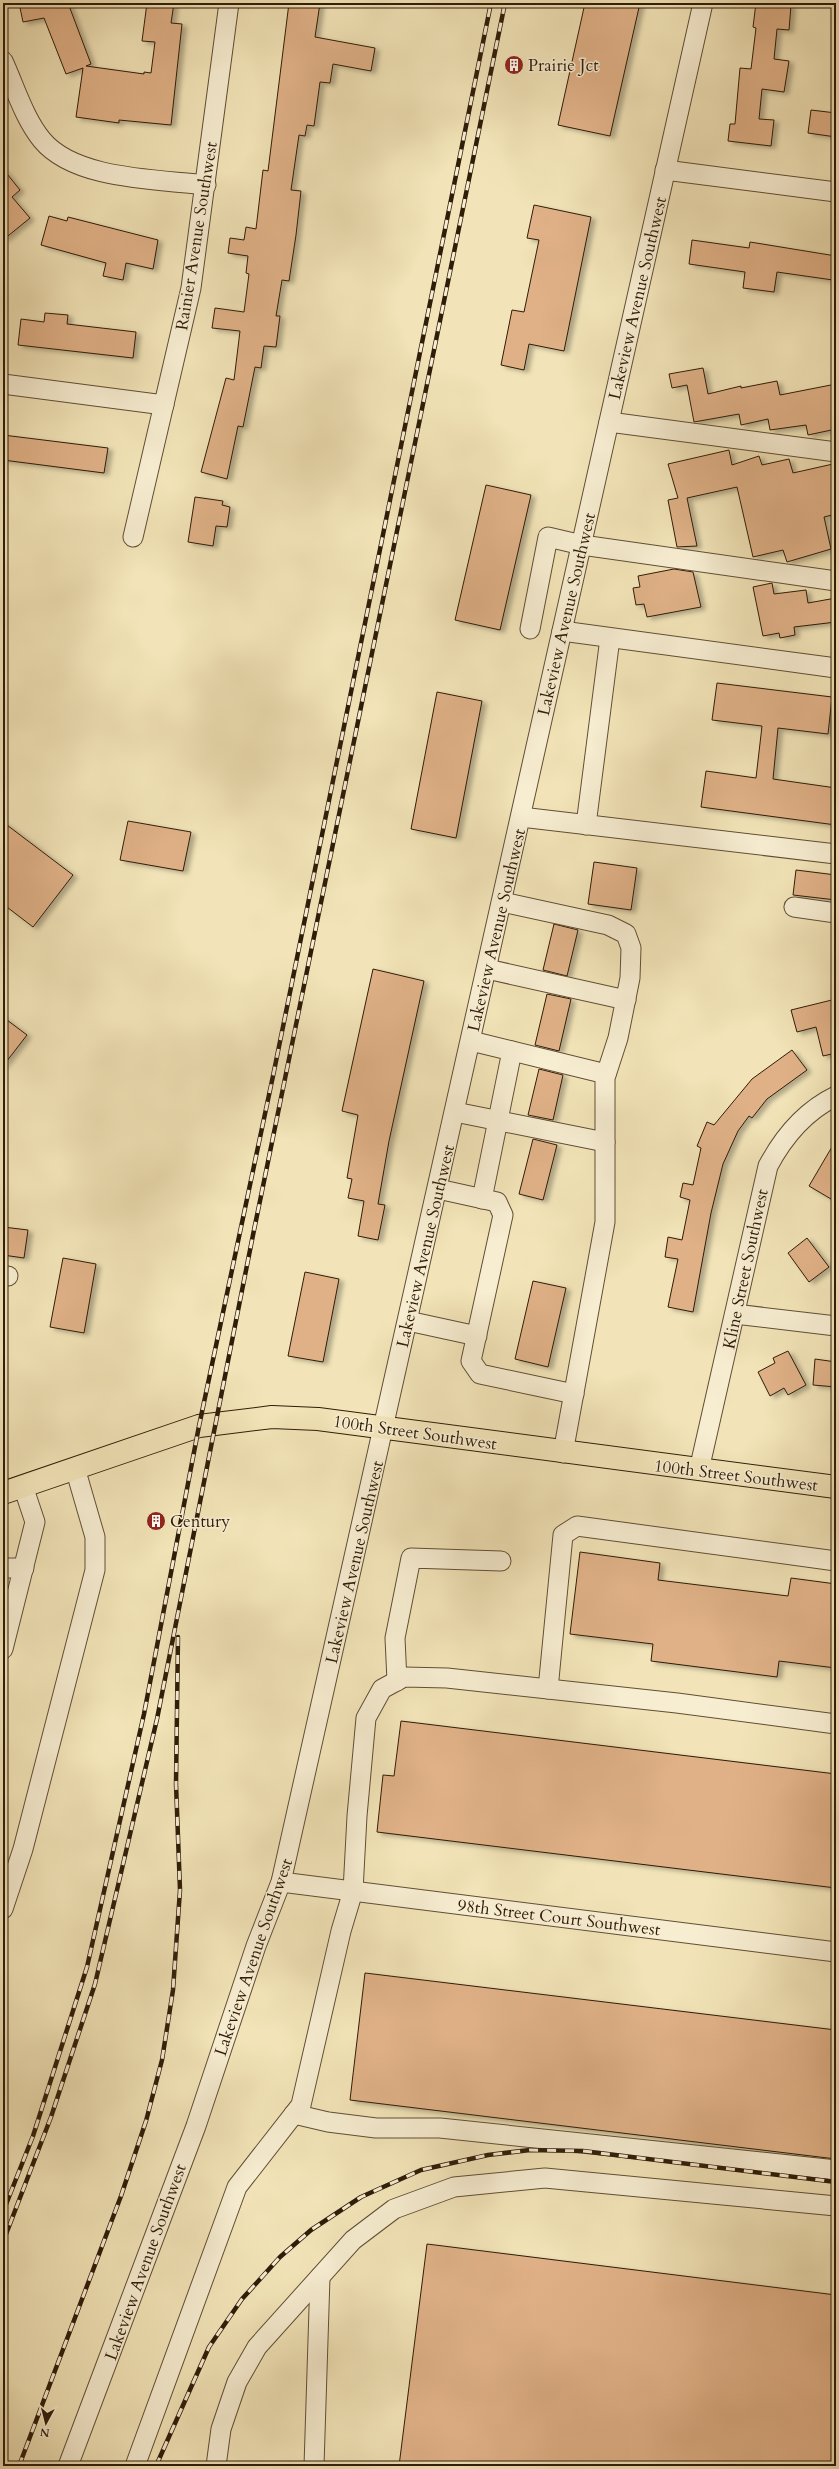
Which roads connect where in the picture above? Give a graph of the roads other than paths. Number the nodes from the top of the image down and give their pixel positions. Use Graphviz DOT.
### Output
graph roads {
  1 [pos="229,3"];
  2 [pos="702,3"];
  3 [pos="3,61"];
  4 [pos="665,170"];
  5 [pos="206,185"];
  6 [pos="836,192"];
  7 [pos="3,384"];
  8 [pos="164,404"];
  9 [pos="609,422"];
  10 [pos="836,452"];
  11 [pos="133,536"];
  12 [pos="582,545"];
  13 [pos="836,581"];
  14 [pos="530,629"];
  15 [pos="562,631"];
  16 [pos="610,638"];
  17 [pos="836,668"];
  18 [pos="521,817"];
  19 [pos="586,825"];
  20 [pos="836,854"];
  21 [pos="502,902"];
  22 [pos="794,908"];
  23 [pos="836,913"];
  24 [pos="487,969"];
  25 [pos="626,1000"];
  26 [pos="471,1041"];
  27 [pos="512,1051"];
  28 [pos="606,1074"];
  29 [pos="836,1096"];
  30 [pos="455,1112"];
  31 [pos="500,1121"];
  32 [pos="605,1142"];
  33 [pos="438,1189"];
  34 [pos="482,1199"];
  35 [pos="735,1314"];
  36 [pos="408,1321"];
  37 [pos="836,1326"];
  38 [pos="477,1336"];
  39 [pos="574,1394"];
  40 [pos="385,1427"];
  41 [pos="563,1453"];
  42 [pos="75,1468"];
  43 [pos="699,1470"];
  44 [pos="836,1487"];
  45 [pos="13,1490"];
  46 [pos="501,1561"];
  47 [pos="836,1561"];
  48 [pos="3,1568"];
  49 [pos="24,1568"];
  50 [pos="3,1649"];
  51 [pos="397,1680"];
  52 [pos="548,1689"];
  53 [pos="836,1724"];
  54 [pos="281,1882"];
  55 [pos="353,1891"];
  56 [pos="3,1909"];
  57 [pos="836,1952"];
  58 [pos="294,2114"];
  59 [pos="836,2170"];
  60 [pos="836,2206"];
  61 [pos="320,2277"];
  62 [pos="68,2466"];
  63 [pos="135,2466"];
  64 [pos="216,2466"];
  65 [pos="314,2466"];
  1 -- 5 [label="street, Rainier Avenue Southwest"];
  2 -- 4 [label="street, Lakeview Avenue Southwest"];
  3 -- 5 [label="street"];
  4 -- 6 [label="street"];
  4 -- 9 [label="street, Lakeview Avenue Southwest"];
  5 -- 8 [label="street, Rainier Avenue Southwest"];
  7 -- 8 [label="street"];
  8 -- 11 [label="street, Rainier Avenue Southwest"];
  9 -- 10 [label="street"];
  9 -- 12 [label="street, Lakeview Avenue Southwest"];
  12 -- 13 [label="street"];
  12 -- 14 [label="street"];
  12 -- 15 [label="street, Lakeview Avenue Southwest"];
  15 -- 16 [label="street"];
  15 -- 18 [label="street, Lakeview Avenue Southwest"];
  16 -- 17 [label="street"];
  16 -- 19 [label="street"];
  18 -- 19 [label="street"];
  18 -- 21 [label="street, Lakeview Avenue Southwest"];
  19 -- 20 [label="street"];
  21 -- 24 [label="street, Lakeview Avenue Southwest"];
  21 -- 25 [label="street"];
  22 -- 23 [label="street"];
  24 -- 25 [label="street"];
  24 -- 26 [label="street, Lakeview Avenue Southwest"];
  25 -- 28 [label="street"];
  26 -- 27 [label="street"];
  26 -- 30 [label="street, Lakeview Avenue Southwest"];
  27 -- 28 [label="street"];
  27 -- 31 [label="street"];
  28 -- 32 [label="street"];
  29 -- 35 [label="street, Kline Street Southwest"];
  30 -- 31 [label="street"];
  30 -- 33 [label="street, Lakeview Avenue Southwest"];
  31 -- 32 [label="street"];
  31 -- 34 [label="street"];
  32 -- 39 [label="street"];
  33 -- 34 [label="street"];
  33 -- 36 [label="street, Lakeview Avenue Southwest"];
  34 -- 38 [label="street"];
  35 -- 37 [label="street"];
  35 -- 43 [label="street, Kline Street Southwest"];
  36 -- 38 [label="street"];
  36 -- 40 [label="street, Lakeview Avenue Southwest"];
  38 -- 39 [label="street"];
  39 -- 41 [label="street"];
  40 -- 41 [label="main road, 100th Street Southwest"];
  40 -- 42 [label="main road, 100th Street Southwest"];
  40 -- 54 [label="street, Lakeview Avenue Southwest"];
  41 -- 43 [label="main road, 100th Street Southwest"];
  42 -- 45 [label="main road, 100th Street Southwest"];
  42 -- 56 [label="street"];
  43 -- 44 [label="main road, 100th Street Southwest"];
  45 -- 49 [label="street"];
  46 -- 51 [label="street"];
  47 -- 52 [label="street"];
  48 -- 49 [label="street"];
  49 -- 50 [label="street"];
  51 -- 52 [label="street"];
  51 -- 55 [label="street"];
  52 -- 53 [label="street"];
  54 -- 55 [label="street, 98th Street Court Southwest"];
  54 -- 62 [label="street, Lakeview Avenue Southwest"];
  55 -- 57 [label="street, 98th Street Court Southwest"];
  55 -- 58 [label="street"];
  58 -- 59 [label="street"];
  58 -- 63 [label="street"];
  60 -- 61 [label="street"];
  61 -- 64 [label="street"];
  61 -- 65 [label="street"];
}
